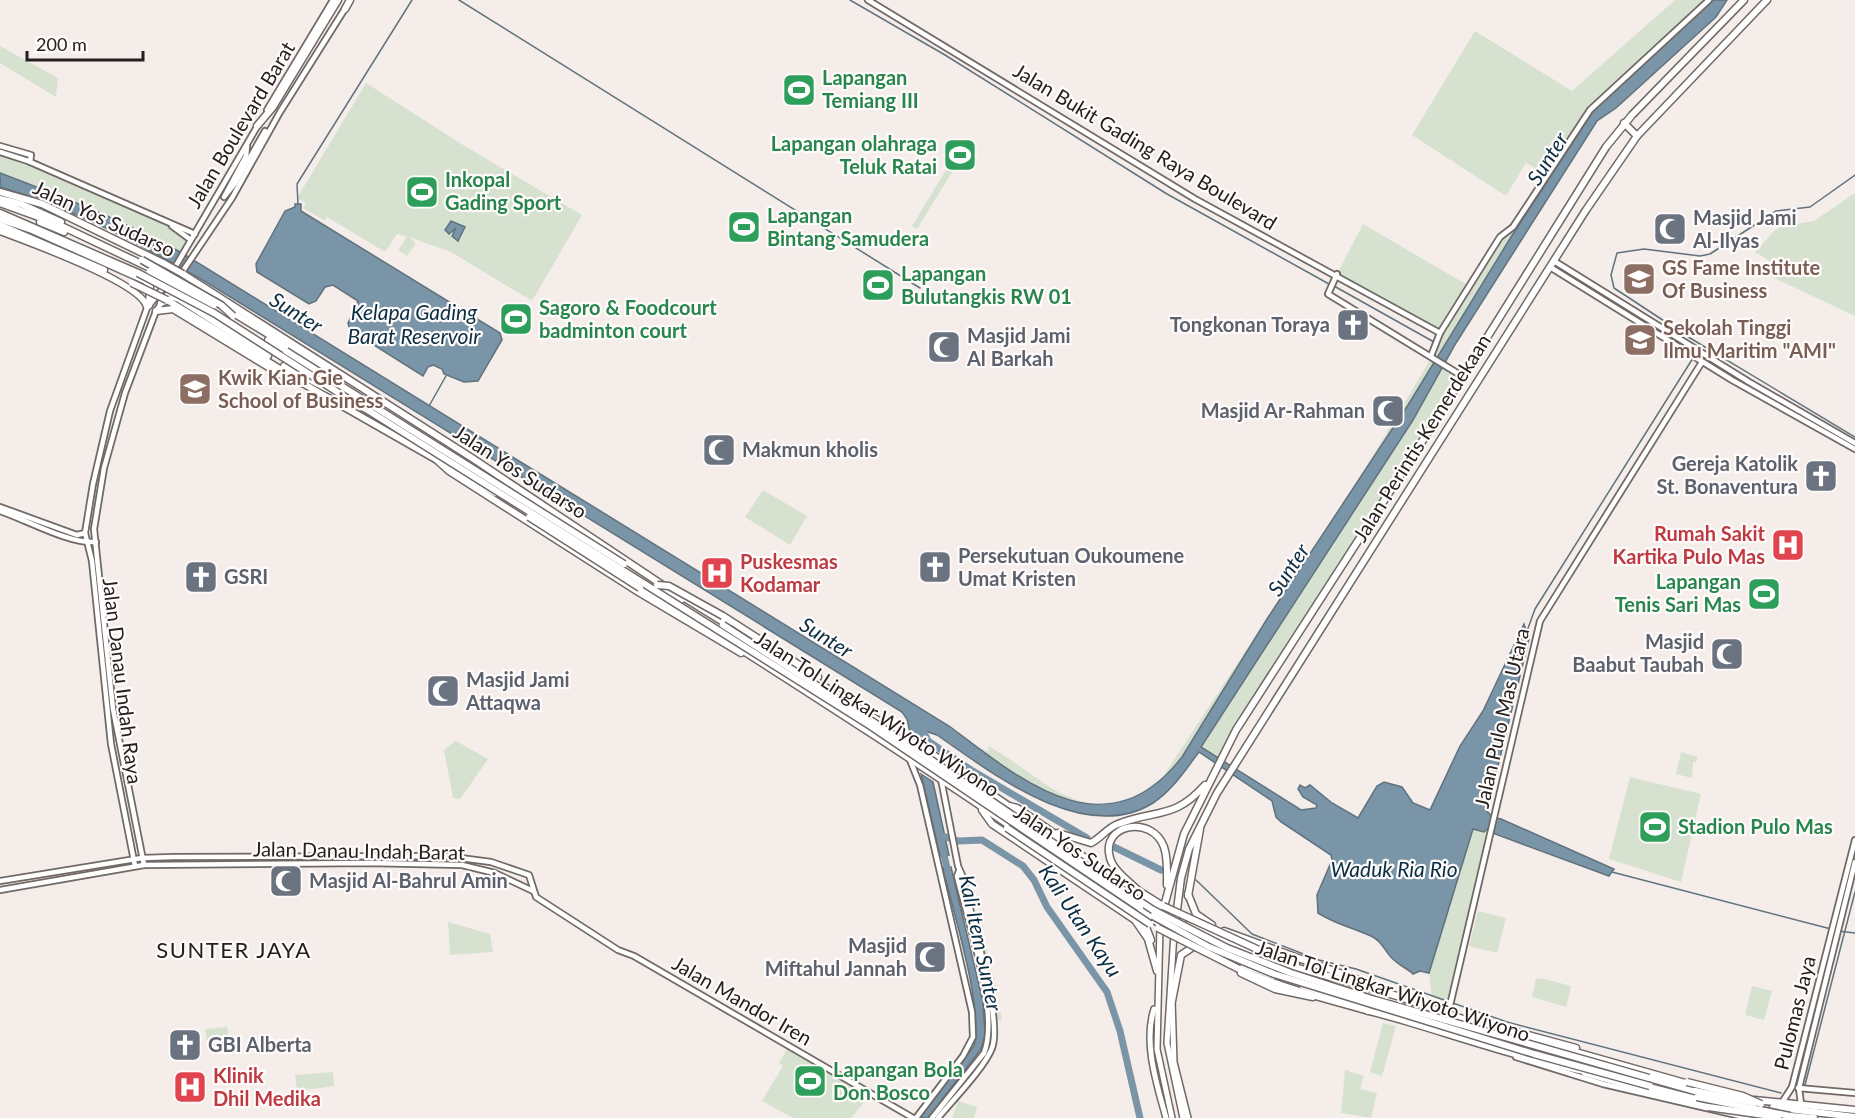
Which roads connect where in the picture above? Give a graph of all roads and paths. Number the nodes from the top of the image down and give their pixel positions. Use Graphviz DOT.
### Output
graph roads {
  1 [pos="333,0"];
  2 [pos="338,0"];
  3 [pos="351,0"];
  4 [pos="868,0"];
  5 [pos="1709,0"];
  6 [pos="1767,0"];
  7 [pos="1741,1"];
  8 [pos="345,9"];
  9 [pos="275,120"];
  10 [pos="1624,123"];
  11 [pos="257,126"];
  12 [pos="1636,136"];
  13 [pos="247,143"];
  14 [pos="0,146"];
  15 [pos="0,152"];
  16 [pos="30,162"];
  17 [pos="0,192"];
  18 [pos="0,203"];
  19 [pos="0,216"];
  20 [pos="0,225"];
  21 [pos="171,225"];
  22 [pos="0,231"];
  23 [pos="195,234"];
  24 [pos="191,240"];
  25 [pos="1552,264"];
  26 [pos="151,268"];
  27 [pos="181,272"];
  28 [pos="171,275"];
  29 [pos="1336,276"];
  30 [pos="146,281"];
  31 [pos="160,303"];
  32 [pos="148,306"];
  33 [pos="156,311"];
  34 [pos="233,316"];
  35 [pos="1439,334"];
  36 [pos="1432,354"];
  37 [pos="1700,361"];
  38 [pos="1462,376"];
  39 [pos="349,380"];
  40 [pos="304,383"];
  41 [pos="353,402"];
  42 [pos="443,441"];
  43 [pos="1851,442"];
  44 [pos="1855,449"];
  45 [pos="435,458"];
  46 [pos="97,466"];
  47 [pos="104,468"];
  48 [pos="95,475"];
  49 [pos="102,477"];
  50 [pos="480,487"];
  51 [pos="511,501"];
  52 [pos="0,509"];
  53 [pos="536,518"];
  54 [pos="538,527"];
  55 [pos="85,533"];
  56 [pos="96,542"];
  57 [pos="86,543"];
  58 [pos="657,585"];
  59 [pos="726,626"];
  60 [pos="722,637"];
  61 [pos="731,648"];
  62 [pos="767,652"];
  63 [pos="761,661"];
  64 [pos="768,667"];
  65 [pos="857,705"];
  66 [pos="119,743"];
  67 [pos="111,744"];
  68 [pos="917,764"];
  69 [pos="1213,775"];
  70 [pos="941,779"];
  71 [pos="1009,806"];
  72 [pos="981,809"];
  73 [pos="1203,820"];
  74 [pos="1035,825"];
  75 [pos="1057,835"];
  76 [pos="1027,837"];
  77 [pos="1855,840"];
  78 [pos="142,858"];
  79 [pos="135,860"];
  80 [pos="1855,862"];
  81 [pos="144,865"];
  82 [pos="136,866"];
  83 [pos="959,871"];
  84 [pos="1170,874"];
  85 [pos="0,882"];
  86 [pos="0,890"];
  87 [pos="533,891"];
  88 [pos="1142,894"];
  89 [pos="1188,894"];
  90 [pos="1163,909"];
  91 [pos="1139,913"];
  92 [pos="1176,919"];
  93 [pos="1168,922"];
  94 [pos="1835,926"];
  95 [pos="1159,927"];
  96 [pos="1202,932"];
  97 [pos="1174,933"];
  98 [pos="1833,935"];
  99 [pos="1197,945"];
  100 [pos="1213,953"];
  101 [pos="1153,956"];
  102 [pos="1222,957"];
  103 [pos="1230,967"];
  104 [pos="1157,970"];
  105 [pos="1331,977"];
  106 [pos="1169,990"];
  107 [pos="1397,996"];
  108 [pos="1314,997"];
  109 [pos="1172,1001"];
  110 [pos="1156,1002"];
  111 [pos="1368,1011"];
  112 [pos="1449,1012"];
  113 [pos="1475,1023"];
  114 [pos="1516,1057"];
  115 [pos="1791,1089"];
  116 [pos="1721,1093"];
  117 [pos="1855,1093"];
  118 [pos="1799,1095"];
  119 [pos="1743,1098"];
  120 [pos="1761,1104"];
  121 [pos="1781,1104"];
  122 [pos="1718,1105"];
  123 [pos="1742,1110"];
  124 [pos="1855,1110"];
  125 [pos="1793,1117"];
  126 [pos="1855,1117"];
  127 [pos="915,1118"];
  128 [pos="932,1118"];
  129 [pos="938,1118"];
  130 [pos="1166,1118"];
  131 [pos="1172,1118"];
  132 [pos="1183,1118"];
  133 [pos="1188,1118"];
  134 [pos="1749,1118"];
  135 [pos="1814,1118"];
  1 -- 11 [label="street, Jalan Boulevard Barat"];
  2 -- 11 [label="highway"];
  3 -- 8 [label="highway"];
  4 -- 29 [label="street, Jalan Bukit Gading Raya Boulevard"];
  5 -- 35 [label="street"];
  6 -- 12 [label="highway, Jalan Perintis Kemerdekaan"];
  7 -- 10 [label="highway, Jalan Perintis Kemerdekaan"];
  8 -- 9 [label="street, Jalan Boulevard Barat"];
  9 -- 13 [label="street"];
  9 -- 27 [label="street, Jalan Boulevard Barat"];
  10 -- 12 [label="highway"];
  10 -- 38 [label="highway, Jalan Perintis Kemerdekaan"];
  11 -- 13 [label="street, Jalan Boulevard Barat"];
  12 -- 25 [label="highway, Jalan Perintis Kemerdekaan"];
  13 -- 23 [label="street, Jalan Boulevard Barat"];
  14 -- 16 [label="street"];
  15 -- 16 [label="street"];
  16 -- 21 [label="street"];
  17 -- 39 [label="highway, Jalan Yos Sudarso, bridge"];
  18 -- 26 [label="highway"];
  18 -- 34 [label="highway, Jalan Tol Lingkar Wiyoto Wiyono, bridge"];
  18 -- 34 [label="highway, bridge"];
  19 -- 30 [label="highway"];
  19 -- 41 [label="highway, Jalan Tol Lingkar Wiyoto Wiyono, bridge"];
  20 -- 40 [label="highway, Jalan Yos Sudarso, bridge"];
  21 -- 23 [label="street"];
  21 -- 24 [label="street"];
  22 -- 32 [label="highway"];
  23 -- 24 [label="street, Jalan Boulevard Barat"];
  24 -- 28 [label="street, Jalan Boulevard Barat"];
  25 -- 37 [label="street"];
  25 -- 43 [label="street"];
  25 -- 73 [label="highway, Jalan Perintis Kemerdekaan"];
  26 -- 28 [label="highway"];
  26 -- 30 [label="highway"];
  27 -- 31 [label="street, Jalan Boulevard Barat"];
  27 -- 39 [label="highway"];
  28 -- 32 [label="street, Jalan Boulevard Barat"];
  29 -- 35 [label="street, Jalan Bukit Gading Raya Boulevard"];
  29 -- 36 [label="street"];
  30 -- 32 [label="highway"];
  31 -- 33 [label="street, Jalan Boulevard Barat"];
  31 -- 41 [label="highway, bridge"];
  32 -- 46 [label="street, Jalan Boulevard Barat"];
  33 -- 40 [label="highway"];
  33 -- 47 [label="street, Jalan Boulevard Barat"];
  34 -- 58 [label="highway, Jalan Tol Lingkar Wiyoto Wiyono, bridge"];
  35 -- 36 [label="street"];
  36 -- 38 [label="street"];
  37 -- 43 [label="street"];
  37 -- 112 [label="street, Jalan Pulo Mas Utara"];
  38 -- 69 [label="highway, Jalan Perintis Kemerdekaan"];
  39 -- 42 [label="highway, Jalan Yos Sudarso"];
  40 -- 45 [label="highway, Jalan Yos Sudarso"];
  41 -- 51 [label="highway, Jalan Tol Lingkar Wiyoto Wiyono, bridge"];
  42 -- 45 [label="highway"];
  42 -- 65 [label="highway, Jalan Yos Sudarso"];
  43 -- 44 [label="street"];
  45 -- 50 [label="highway, Jalan Yos Sudarso"];
  46 -- 47 [label="street"];
  46 -- 48 [label="street, Jalan Danau Indah Raya"];
  47 -- 49 [label="street, Jalan Danau Indah Raya"];
  48 -- 49 [label="street"];
  48 -- 55 [label="street, Jalan Danau Indah Raya"];
  49 -- 56 [label="street, Jalan Danau Indah Raya"];
  50 -- 53 [label="highway, Jalan Yos Sudarso"];
  50 -- 54 [label="highway, Jalan Yos Sudarso"];
  51 -- 61 [label="highway, bridge"];
  51 -- 125 [label="highway, Jalan Tol Lingkar Wiyoto Wiyono, bridge"];
  52 -- 55 [label="street"];
  52 -- 57 [label="street"];
  53 -- 54 [label="highway"];
  53 -- 60 [label="highway, Jalan Yos Sudarso"];
  54 -- 61 [label="highway, Jalan Yos Sudarso"];
  55 -- 57 [label="street, Jalan Danau Indah Raya"];
  56 -- 57 [label="street"];
  56 -- 66 [label="street, Jalan Danau Indah Raya"];
  57 -- 67 [label="street, Jalan Danau Indah Raya"];
  58 -- 65 [label="highway, bridge"];
  58 -- 120 [label="highway, Jalan Tol Lingkar Wiyoto Wiyono, bridge"];
  59 -- 60 [label="highway"];
  60 -- 63 [label="highway, Jalan Yos Sudarso"];
  61 -- 64 [label="highway, Jalan Yos Sudarso"];
  62 -- 63 [label="highway"];
  63 -- 64 [label="highway, Jalan Yos Sudarso"];
  64 -- 68 [label="highway, Jalan Yos Sudarso"];
  65 -- 71 [label="highway, Jalan Yos Sudarso"];
  66 -- 67 [label="street"];
  66 -- 78 [label="street, Jalan Danau Indah Raya"];
  67 -- 79 [label="street, Jalan Danau Indah Raya"];
  68 -- 70 [label="highway, Jalan Yos Sudarso"];
  68 -- 127 [label="street"];
  69 -- 75 [label="highway"];
  69 -- 84 [label="highway, Jalan Perintis Kemerdekaan"];
  70 -- 72 [label="highway, Jalan Yos Sudarso"];
  70 -- 83 [label="street"];
  71 -- 74 [label="highway, Jalan Yos Sudarso"];
  71 -- 75 [label="highway, Jalan Yos Sudarso"];
  72 -- 76 [label="highway, Jalan Yos Sudarso"];
  72 -- 95 [label="highway, Jalan Yos Sudarso, bridge"];
  72 -- 101 [label="highway"];
  73 -- 89 [label="highway"];
  73 -- 92 [label="highway, Jalan Perintis Kemerdekaan"];
  74 -- 76 [label="highway"];
  74 -- 90 [label="highway, Jalan Yos Sudarso"];
  75 -- 88 [label="highway, Jalan Yos Sudarso"];
  76 -- 91 [label="highway, Jalan Yos Sudarso"];
  77 -- 94 [label="street"];
  78 -- 79 [label="street, Jalan Danau Indah Barat"];
  78 -- 81 [label="street, Jalan Danau Indah Raya"];
  78 -- 87 [label="street, Jalan Danau Indah Barat"];
  79 -- 82 [label="street, Jalan Danau Indah Raya"];
  79 -- 85 [label="street, Jalan Danau Indah Barat"];
  80 -- 94 [label="street"];
  81 -- 82 [label="street, Jalan Danau Indah Barat"];
  81 -- 87 [label="street, Jalan Danau Indah Barat"];
  82 -- 86 [label="street, Jalan Danau Indah Barat"];
  83 -- 128 [label="street"];
  83 -- 129 [label="street"];
  84 -- 88 [label="highway"];
  84 -- 90 [label="highway"];
  87 -- 127 [label="street, Jalan Mandor Iren"];
  88 -- 90 [label="highway, Jalan Yos Sudarso"];
  89 -- 96 [label="highway"];
  89 -- 107 [label="highway"];
  90 -- 92 [label="highway"];
  90 -- 93 [label="highway"];
  90 -- 95 [label="highway"];
  90 -- 105 [label="highway, bridge"];
  91 -- 95 [label="highway, Jalan Yos Sudarso"];
  91 -- 101 [label="highway"];
  92 -- 93 [label="highway"];
  92 -- 96 [label="highway"];
  92 -- 97 [label="highway, Jalan Perintis Kemerdekaan"];
  93 -- 95 [label="highway"];
  93 -- 97 [label="highway"];
  94 -- 98 [label="street, Pulomas Jaya"];
  95 -- 97 [label="highway"];
  95 -- 104 [label="main road"];
  95 -- 108 [label="highway, bridge"];
  96 -- 105 [label="highway"];
  97 -- 99 [label="highway"];
  97 -- 106 [label="main road"];
  98 -- 115 [label="street, Pulomas Jaya"];
  98 -- 118 [label="street, Pulomas Jaya"];
  99 -- 100 [label="highway"];
  99 -- 109 [label="highway"];
  100 -- 102 [label="highway"];
  100 -- 103 [label="highway"];
  101 -- 104 [label="highway"];
  102 -- 103 [label="highway"];
  102 -- 111 [label="highway"];
  103 -- 108 [label="highway"];
  104 -- 110 [label="main road"];
  105 -- 107 [label="highway"];
  106 -- 109 [label="main road"];
  106 -- 132 [label="main road"];
  107 -- 112 [label="highway"];
  108 -- 111 [label="highway"];
  109 -- 133 [label="main road"];
  110 -- 130 [label="main road"];
  110 -- 131 [label="main road"];
  111 -- 114 [label="highway"];
  112 -- 113 [label="highway"];
  113 -- 116 [label="highway"];
  113 -- 120 [label="highway, bridge"];
  114 -- 122 [label="highway"];
  114 -- 125 [label="highway, bridge"];
  114 -- 134 [label="street"];
  115 -- 118 [label="street"];
  115 -- 121 [label="street, Pulomas Jaya"];
  116 -- 119 [label="highway"];
  116 -- 122 [label="highway"];
  117 -- 118 [label="street"];
  118 -- 121 [label="highway"];
  118 -- 124 [label="highway"];
  119 -- 121 [label="highway"];
  119 -- 123 [label="highway"];
  120 -- 126 [label="highway"];
  122 -- 123 [label="highway"];
  123 -- 125 [label="highway"];
  125 -- 135 [label="highway"];
}
